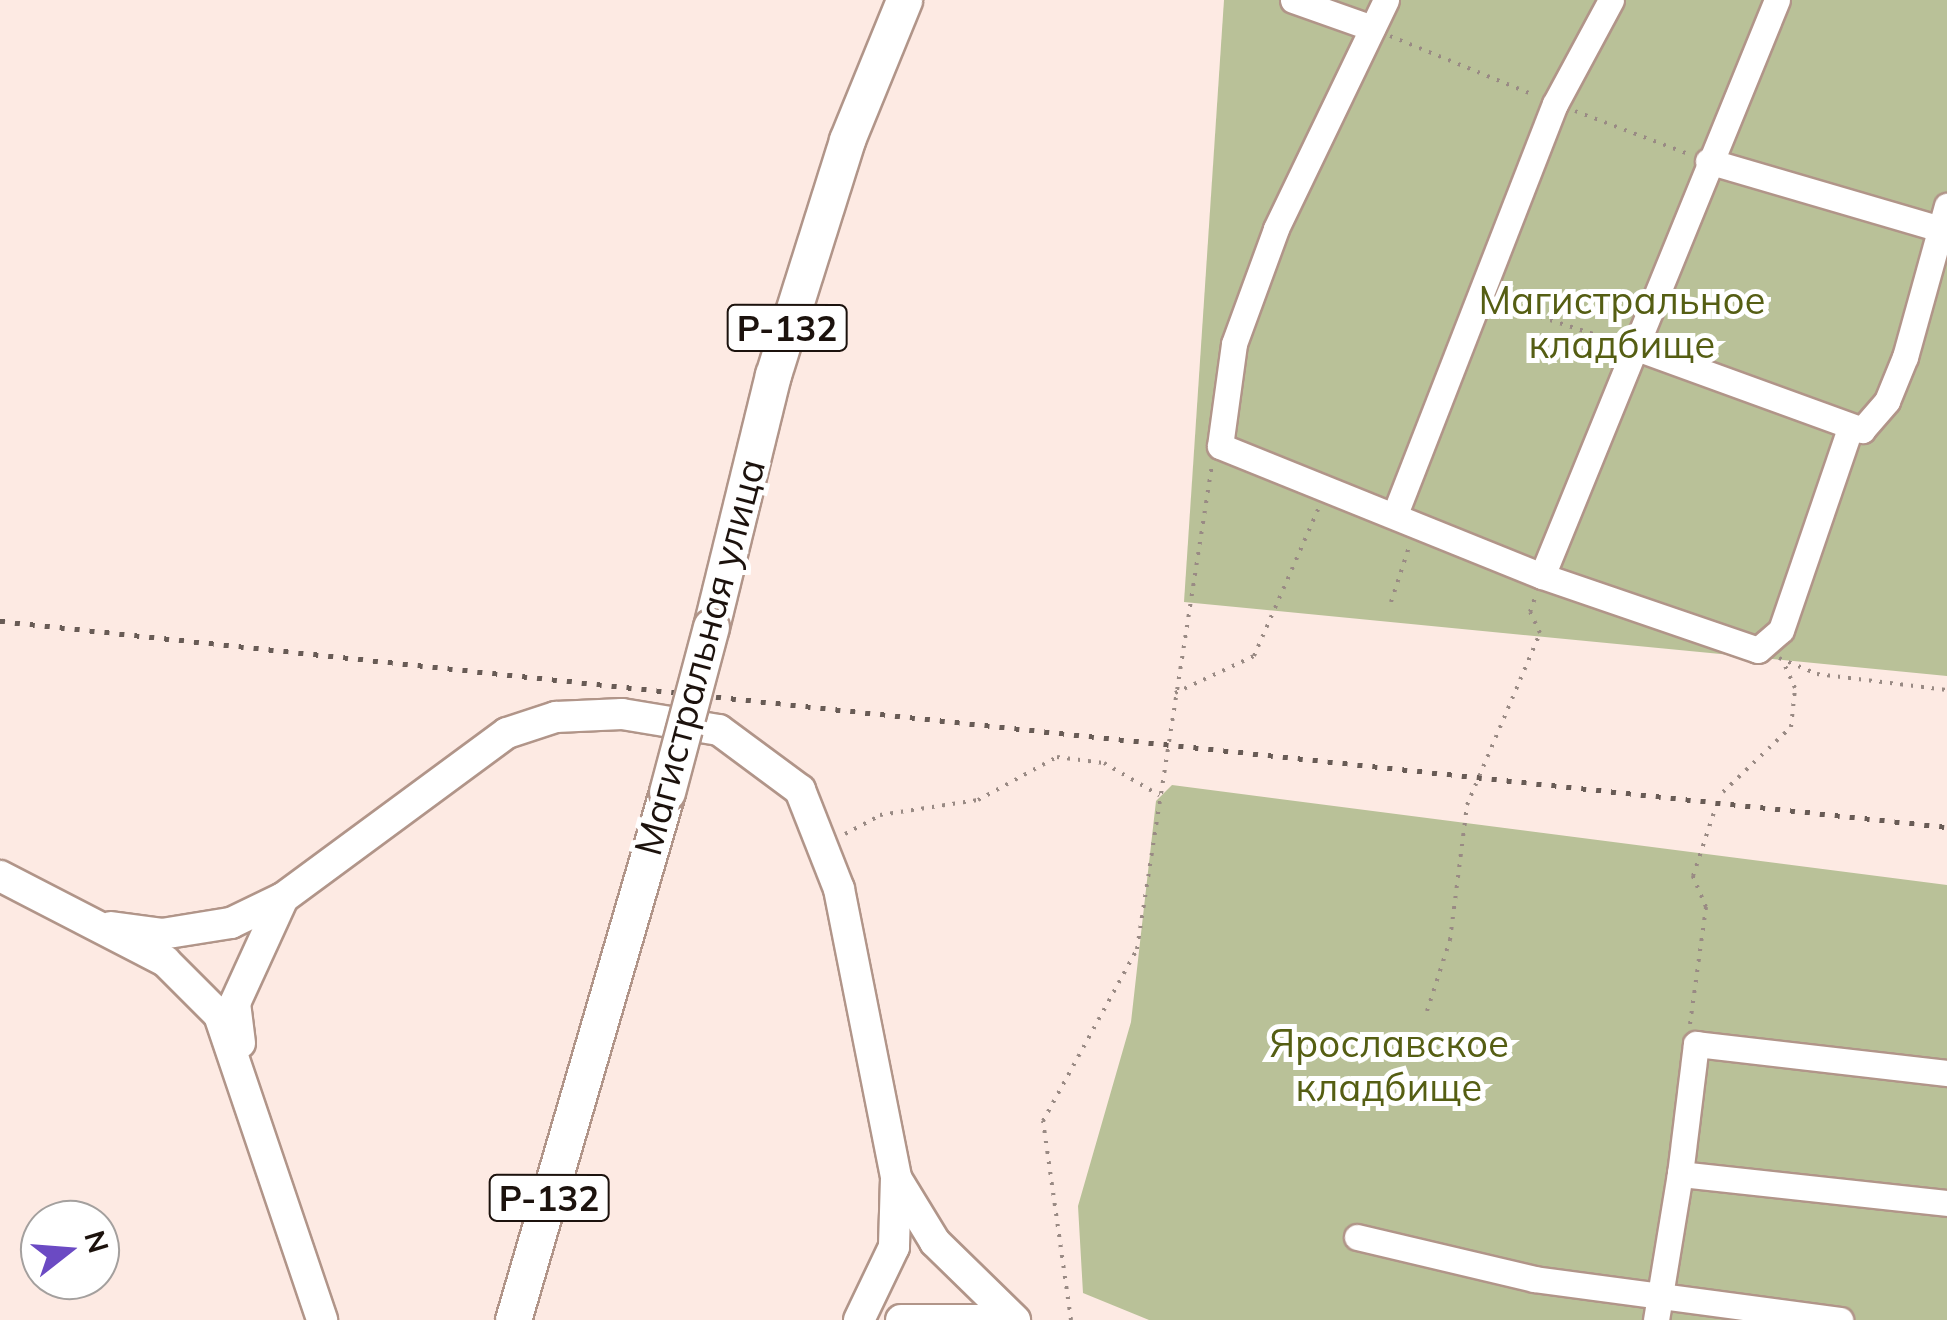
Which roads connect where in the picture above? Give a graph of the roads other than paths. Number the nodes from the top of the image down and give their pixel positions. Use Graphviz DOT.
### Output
graph roads {
  1 [pos="904,0"];
  2 [pos="1292,0"];
  3 [pos="1386,0"];
  4 [pos="1611,0"];
  5 [pos="1777,0"];
  6 [pos="1372,28"];
  7 [pos="1708,161"];
  8 [pos="1944,218"];
  9 [pos="1634,347"];
  10 [pos="1850,428"];
  11 [pos="1406,519"];
  12 [pos="1542,576"];
  13 [pos="0,876"];
  14 [pos="282,898"];
  15 [pos="111,927"];
  16 [pos="243,1066"];
  17 [pos="1947,1073"];
  18 [pos="1680,1174"];
  19 [pos="896,1178"];
  20 [pos="1947,1203"];
  21 [pos="1357,1237"];
  22 [pos="1658,1309"];
  23 [pos="322,1320"];
  24 [pos="513,1320"];
  25 [pos="859,1320"];
  26 [pos="901,1320"];
  27 [pos="997,1320"];
  28 [pos="1014,1320"];
  29 [pos="1840,1320"];
  1 -- 24 [label="highway, Магистральная улица / Р-132, bridge"];
  2 -- 6 [label="lane"];
  3 -- 6 [label="lane"];
  4 -- 11 [label="lane"];
  5 -- 7 [label="lane"];
  6 -- 11 [label="lane"];
  7 -- 8 [label="lane"];
  7 -- 9 [label="lane"];
  8 -- 10 [label="lane"];
  9 -- 10 [label="lane"];
  9 -- 12 [label="lane"];
  10 -- 12 [label="lane"];
  11 -- 12 [label="lane"];
  13 -- 15 [label="main road"];
  14 -- 15 [label="main road"];
  14 -- 16 [label="main road"];
  14 -- 19 [label="main road"];
  15 -- 16 [label="main road"];
  16 -- 23 [label="main road"];
  17 -- 18 [label="lane"];
  18 -- 20 [label="lane"];
  18 -- 22 [label="lane"];
  19 -- 25 [label="main road"];
  19 -- 28 [label="main road"];
  21 -- 22 [label="lane"];
  22 -- 29 [label="lane"];
  26 -- 27 [label="main road"];
}
